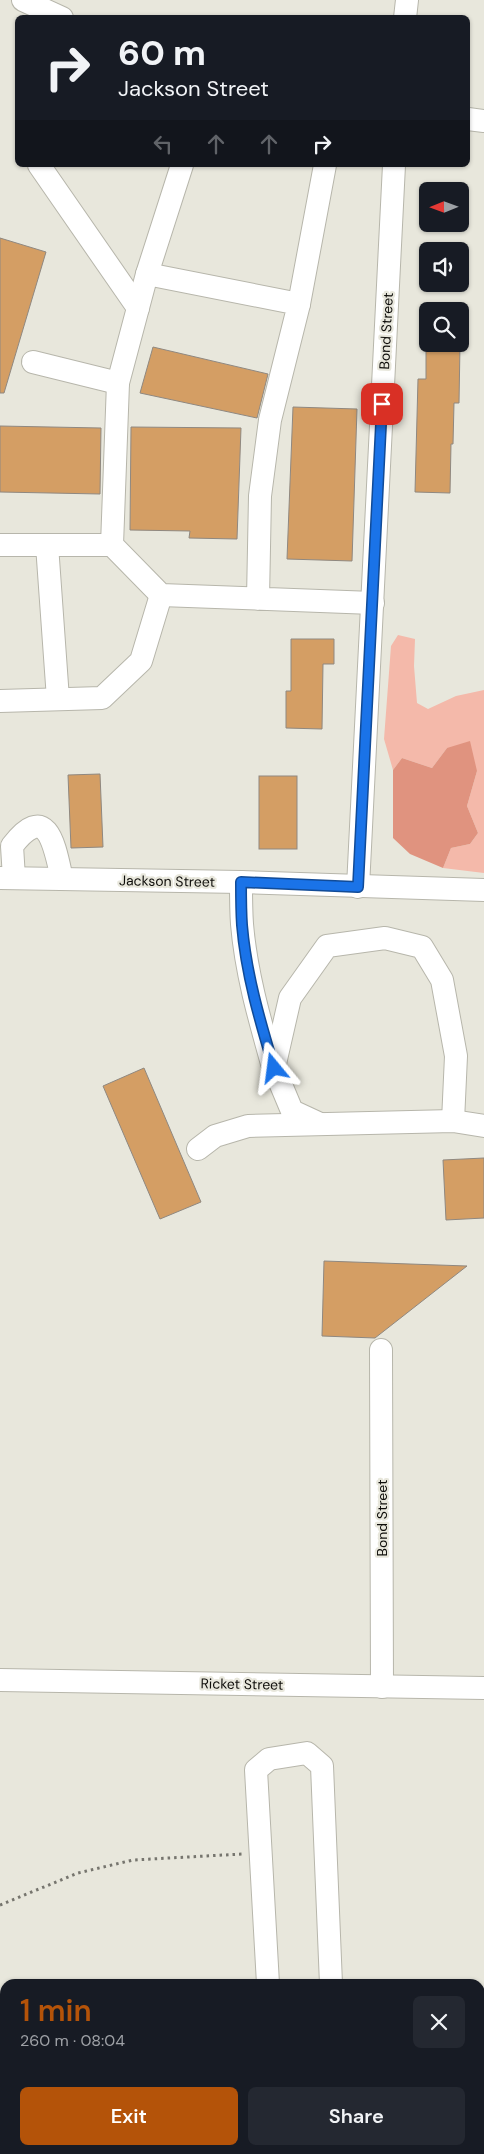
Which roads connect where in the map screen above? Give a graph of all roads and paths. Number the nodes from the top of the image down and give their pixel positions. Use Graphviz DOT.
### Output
graph roads {
  1 [pos="23,0"];
  2 [pos="407,0"];
  3 [pos="56,15"];
  4 [pos="405,15"];
  5 [pos="470,119"];
  6 [pos="484,121"];
  7 [pos="40,167"];
  8 [pos="181,167"];
  9 [pos="325,167"];
  10 [pos="394,167"];
  11 [pos="147,274"];
  12 [pos="299,304"];
  13 [pos="138,308"];
  14 [pos="34,362"];
  15 [pos="118,383"];
  16 [pos="0,545"];
  17 [pos="47,545"];
  18 [pos="112,545"];
  19 [pos="162,595"];
  20 [pos="258,600"];
  21 [pos="372,603"];
  22 [pos="58,699"];
  23 [pos="0,701"];
  24 [pos="7,878"];
  25 [pos="62,879"];
  26 [pos="241,882"];
  27 [pos="358,887"];
  28 [pos="484,890"];
  29 [pos="274,1068"];
  30 [pos="453,1121"];
  31 [pos="320,1124"];
  32 [pos="484,1126"];
  33 [pos="198,1150"];
  34 [pos="381,1350"];
  35 [pos="0,1680"];
  36 [pos="382,1687"];
  37 [pos="484,1688"];
  38 [pos="260,1854"];
  39 [pos="0,1905"];
  40 [pos="268,1979"];
  41 [pos="331,1979"];
  1 -- 3 [label="street"];
  2 -- 4 [label="street"];
  5 -- 6 [label="street"];
  7 -- 13 [label="street"];
  8 -- 11 [label="street"];
  9 -- 12 [label="street"];
  10 -- 21 [label="street, Bond Street"];
  11 -- 12 [label="street"];
  11 -- 13 [label="street"];
  12 -- 20 [label="street"];
  13 -- 15 [label="street"];
  14 -- 15 [label="street"];
  15 -- 18 [label="street"];
  16 -- 17 [label="street"];
  17 -- 18 [label="street"];
  17 -- 22 [label="street"];
  18 -- 19 [label="street"];
  19 -- 20 [label="street"];
  19 -- 22 [label="street"];
  20 -- 21 [label="street"];
  21 -- 27 [label="street, Bond Street"];
  22 -- 23 [label="street"];
  24 -- 25 [label="street, Jackson Street"];
  24 -- 25 [label="street"];
  25 -- 26 [label="street, Jackson Street"];
  26 -- 27 [label="street, Jackson Street"];
  26 -- 29 [label="street"];
  27 -- 28 [label="street, Jackson Street"];
  29 -- 30 [label="street"];
  29 -- 31 [label="street"];
  30 -- 31 [label="street"];
  30 -- 32 [label="street"];
  31 -- 33 [label="street"];
  34 -- 36 [label="street, Bond Street"];
  35 -- 36 [label="street, Ricket Street"];
  36 -- 37 [label="street, Ricket Street"];
  38 -- 39 [label="path"];
  38 -- 40 [label="street"];
  38 -- 41 [label="street"];
}
